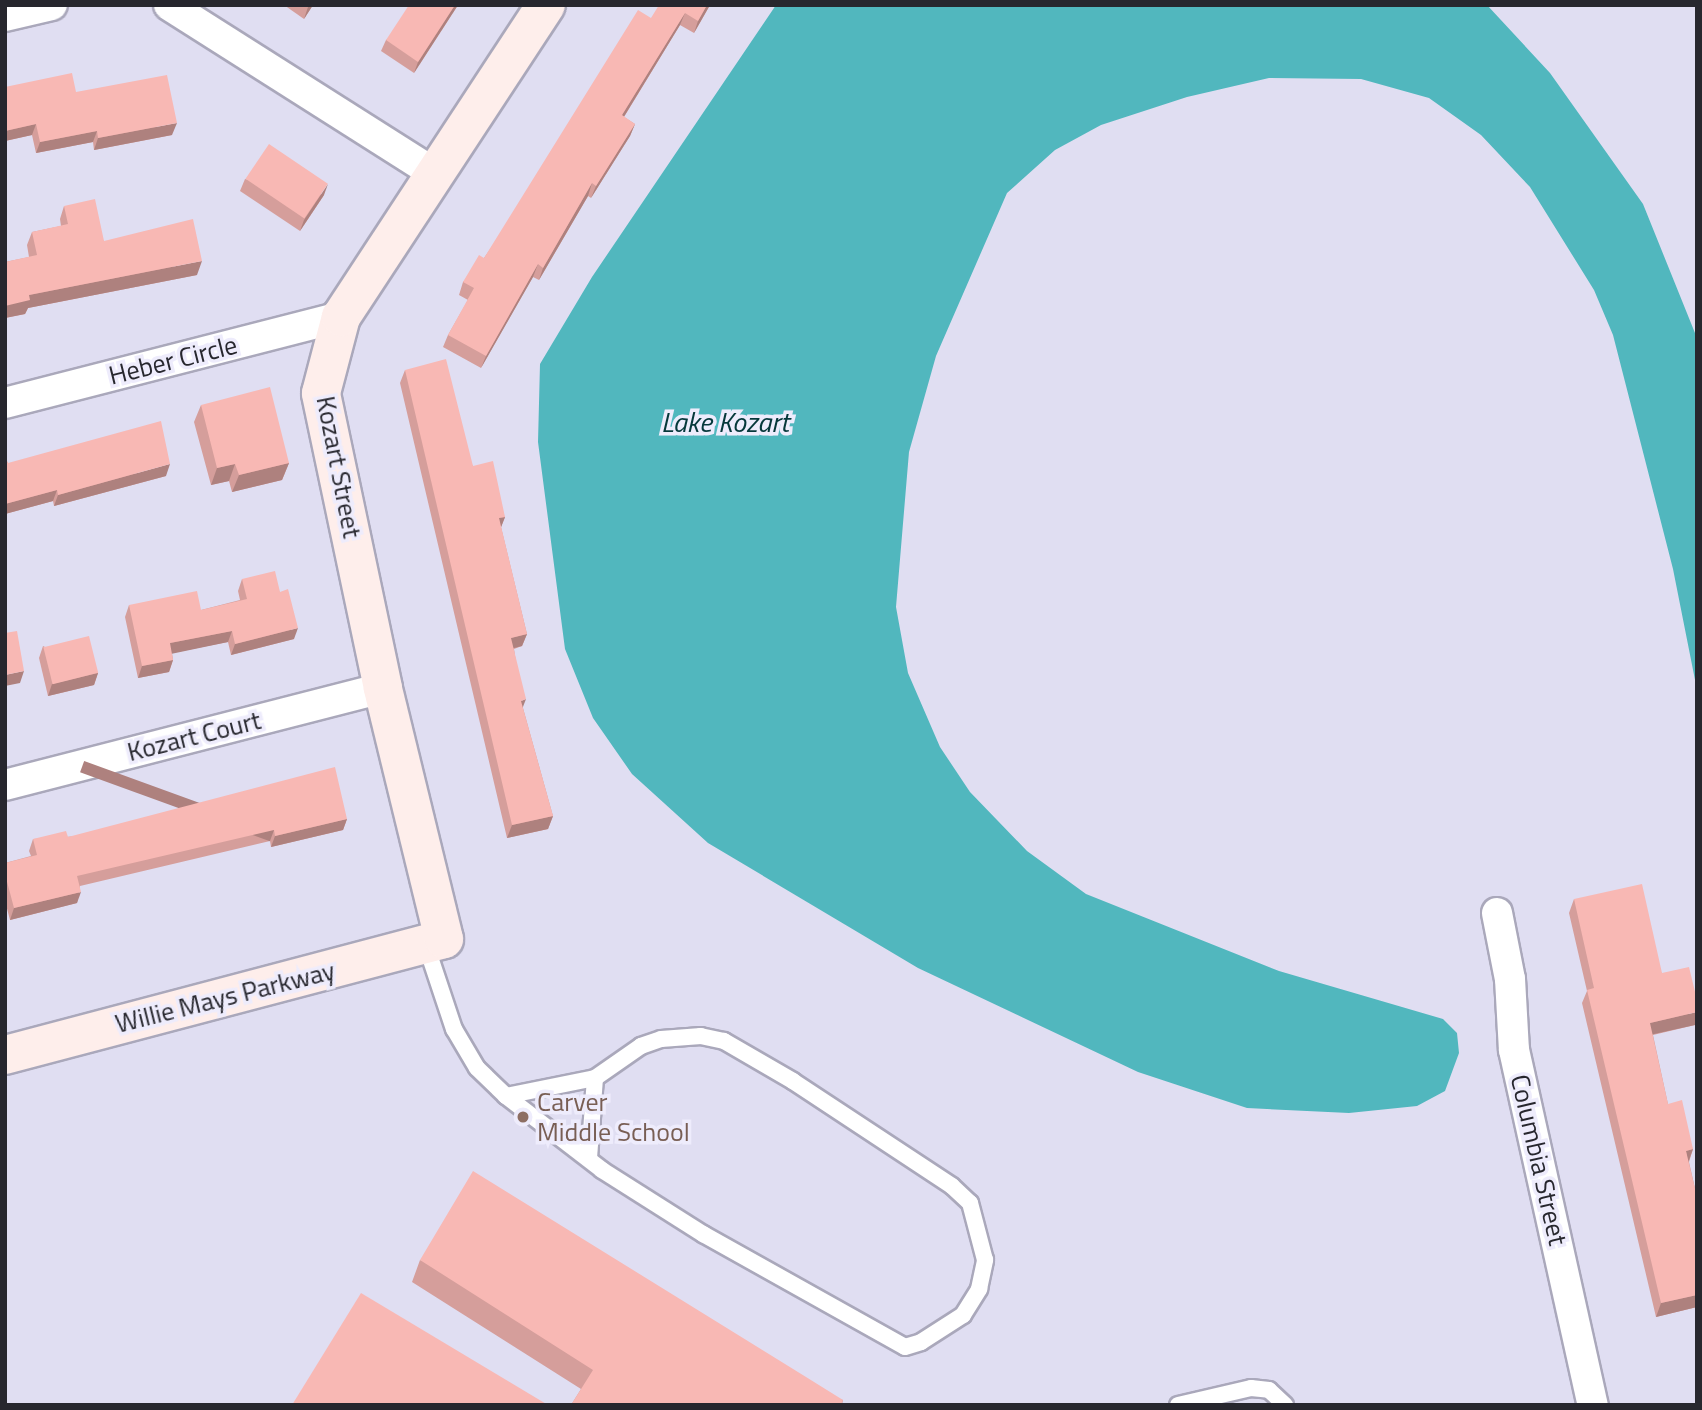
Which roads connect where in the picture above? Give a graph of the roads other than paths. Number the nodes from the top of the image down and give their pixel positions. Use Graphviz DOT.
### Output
graph roads {
  1 [pos="52,5"];
  2 [pos="169,5"];
  3 [pos="546,5"];
  4 [pos="5,16"];
  5 [pos="434,173"];
  6 [pos="341,317"];
  7 [pos="5,403"];
  8 [pos="383,688"];
  9 [pos="5,785"];
  10 [pos="1497,913"];
  11 [pos="435,942"];
  12 [pos="5,1055"];
  13 [pos="595,1078"];
  14 [pos="506,1096"];
  15 [pos="589,1158"];
  16 [pos="1178,1405"];
  17 [pos="1285,1405"];
  18 [pos="1593,1405"];
  1 -- 4 [label="street"];
  2 -- 5 [label="street"];
  3 -- 5 [label="street, Kozart Street"];
  5 -- 6 [label="street, Kozart Street"];
  6 -- 7 [label="street, Heber Circle"];
  6 -- 8 [label="street, Kozart Street"];
  8 -- 9 [label="street, Kozart Court"];
  8 -- 11 [label="street, Kozart Street"];
  10 -- 18 [label="street, Columbia Street"];
  11 -- 12 [label="street, Willie Mays Parkway"];
  11 -- 14 [label="lane"];
  13 -- 14 [label="lane"];
  13 -- 15 [label="lane"];
  13 -- 15 [label="lane"];
  14 -- 15 [label="lane"];
  16 -- 17 [label="lane"];
}
